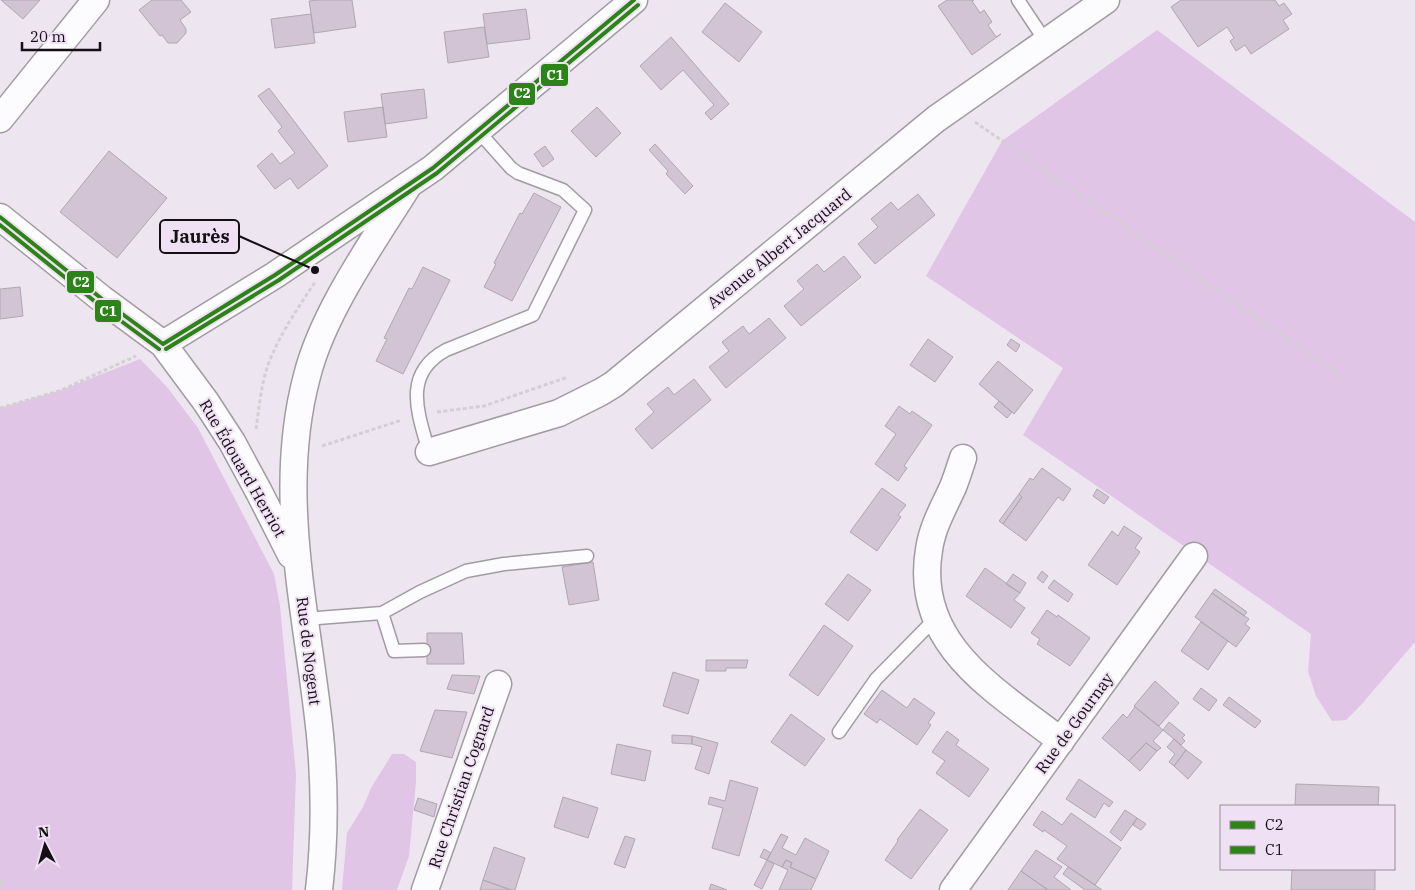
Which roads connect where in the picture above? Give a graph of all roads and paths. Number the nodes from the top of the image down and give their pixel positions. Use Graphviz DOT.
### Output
graph roads {
  1 [pos="96,0"];
  2 [pos="634,0"];
  3 [pos="1018,0"];
  4 [pos="1106,0"];
  5 [pos="1046,42"];
  6 [pos="0,119"];
  7 [pos="972,121"];
  8 [pos="478,131"];
  9 [pos="408,186"];
  10 [pos="0,217"];
  11 [pos="316,280"];
  12 [pos="164,344"];
  13 [pos="573,375"];
  14 [pos="1344,378"];
  15 [pos="0,408"];
  16 [pos="419,414"];
  17 [pos="294,447"];
  18 [pos="430,452"];
  19 [pos="241,458"];
  20 [pos="963,458"];
  21 [pos="587,556"];
  22 [pos="1194,556"];
  23 [pos="298,569"];
  24 [pos="382,612"];
  25 [pos="305,619"];
  26 [pos="935,619"];
  27 [pos="424,650"];
  28 [pos="498,684"];
  29 [pos="839,732"];
  30 [pos="1061,741"];
  31 [pos="0,881"];
  32 [pos="2,890"];
  33 [pos="319,890"];
  34 [pos="425,890"];
  35 [pos="953,890"];
  1 -- 6 [label="street"];
  2 -- 8 [label="street"];
  3 -- 5 [label="lane"];
  4 -- 5 [label="street, Avenue Albert Jacquard"];
  5 -- 18 [label="street, Avenue Albert Jacquard"];
  7 -- 14 [label="path"];
  8 -- 9 [label="street"];
  8 -- 16 [label="lane"];
  9 -- 12 [label="street"];
  9 -- 17 [label="street, Rue de Nogent"];
  10 -- 12 [label="street, Rue Édouard Herriot"];
  11 -- 19 [label="path"];
  12 -- 15 [label="path"];
  12 -- 19 [label="street, Rue Édouard Herriot"];
  13 -- 16 [label="path"];
  16 -- 17 [label="path"];
  16 -- 18 [label="lane"];
  17 -- 23 [label="street, Rue de Nogent"];
  19 -- 23 [label="street, Rue Édouard Herriot"];
  20 -- 26 [label="street"];
  21 -- 24 [label="lane"];
  22 -- 30 [label="street, Rue de Gournay"];
  23 -- 25 [label="street, Rue de Nogent"];
  24 -- 25 [label="lane"];
  24 -- 27 [label="lane"];
  25 -- 33 [label="street, Rue de Nogent"];
  26 -- 29 [label="lane"];
  26 -- 30 [label="street"];
  28 -- 34 [label="street, Rue Christian Cognard"];
  30 -- 35 [label="street, Rue de Gournay"];
  31 -- 32 [label="path"];
}
